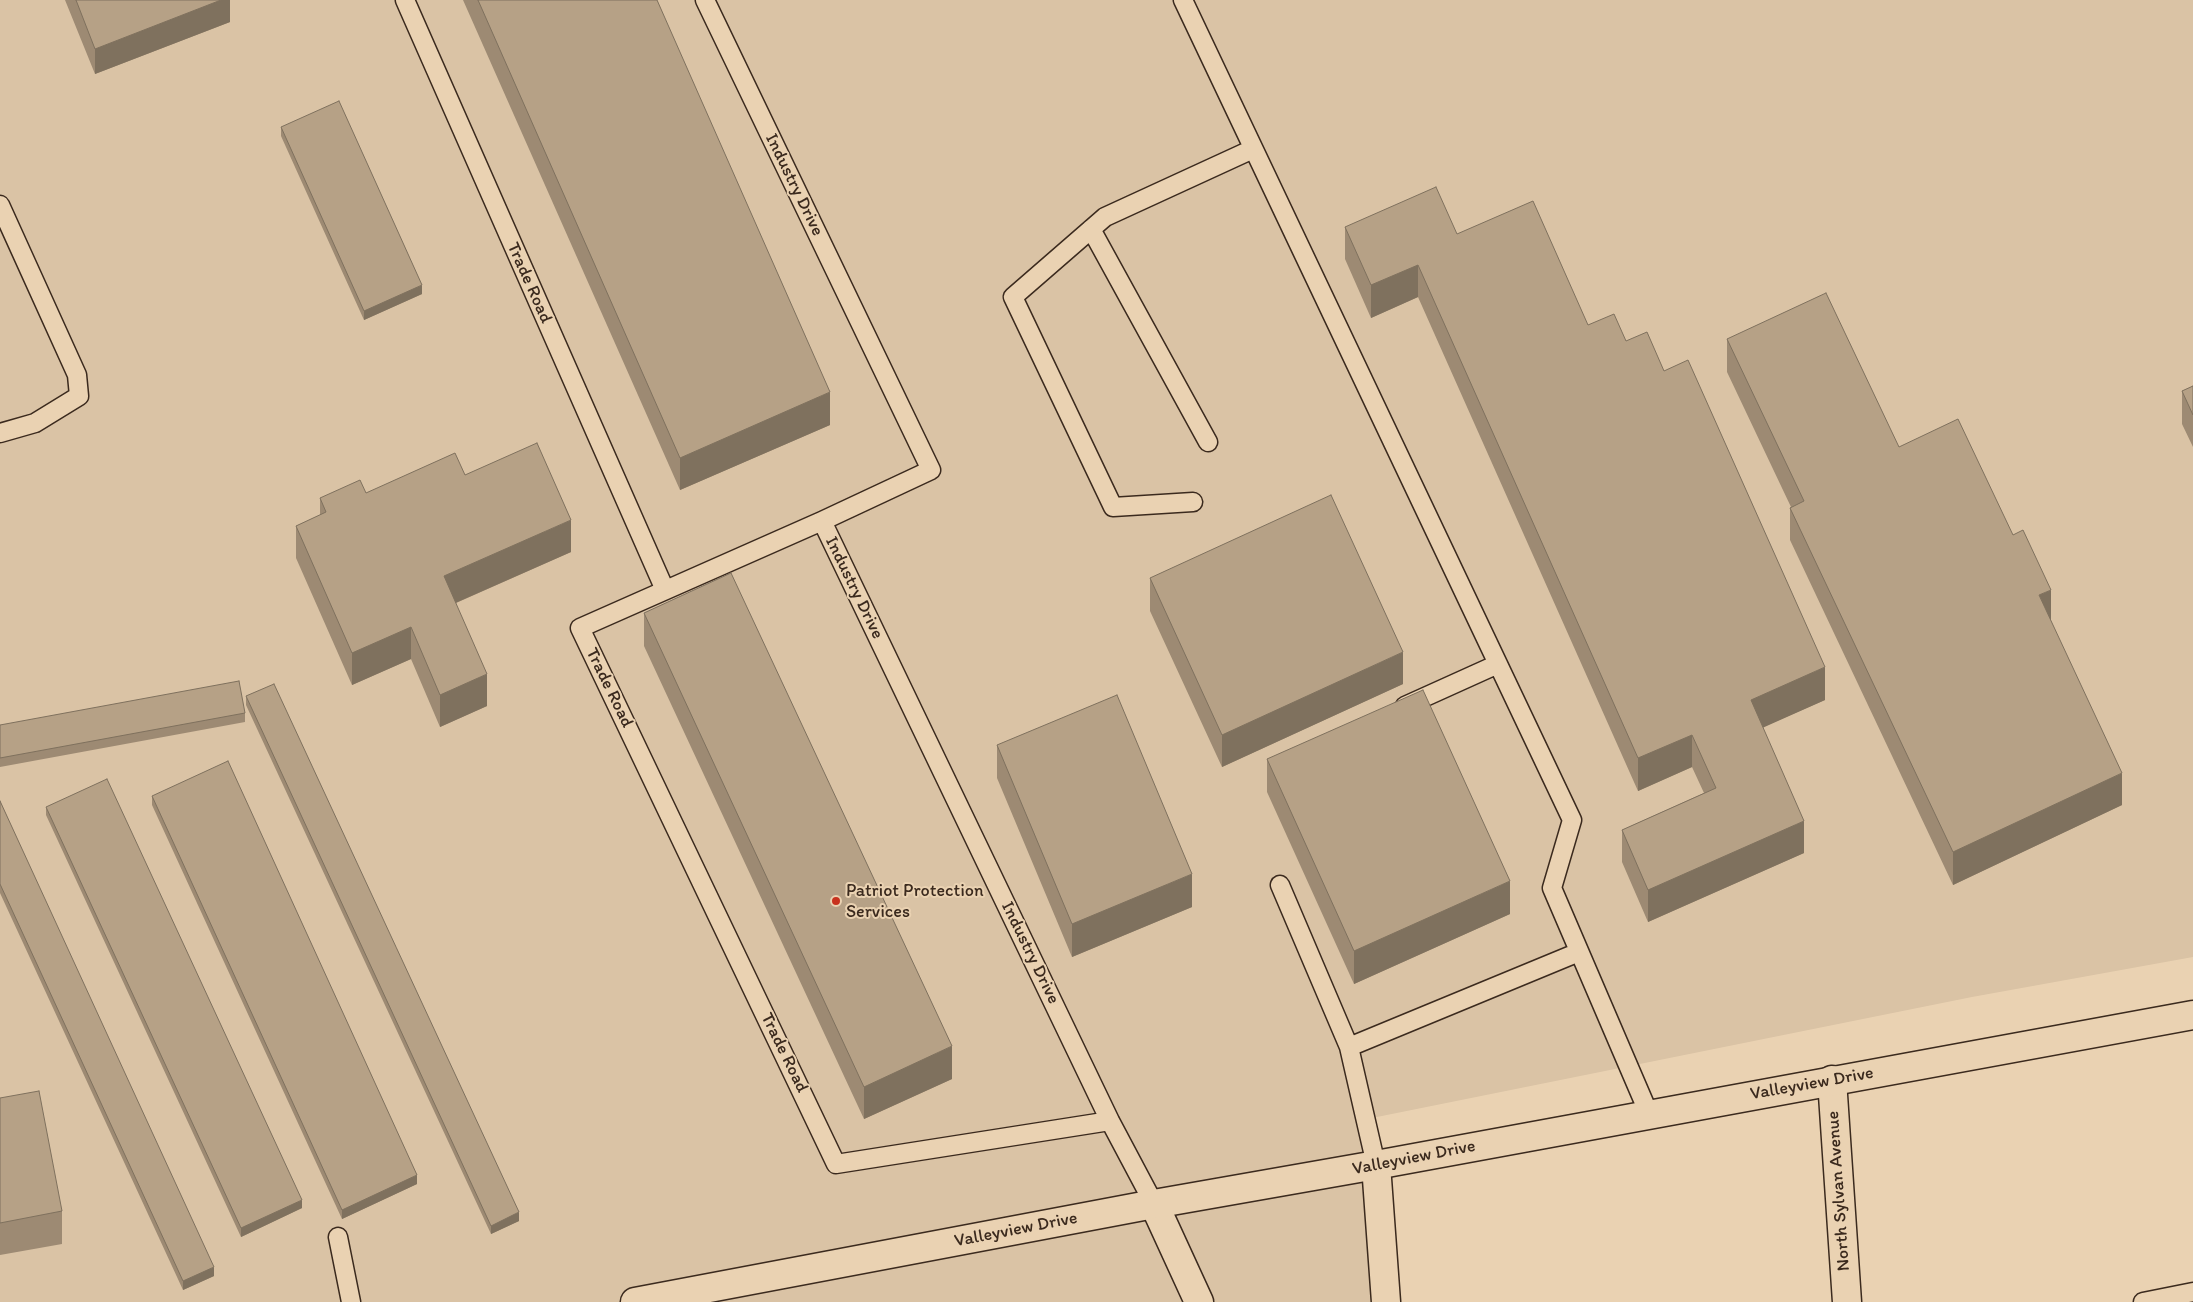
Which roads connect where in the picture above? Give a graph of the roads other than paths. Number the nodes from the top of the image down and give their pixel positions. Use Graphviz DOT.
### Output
graph roads {
  1 [pos="405,0"];
  2 [pos="705,0"];
  3 [pos="1183,0"];
  4 [pos="1254,149"];
  5 [pos="0,205"];
  6 [pos="1091,229"];
  7 [pos="0,434"];
  8 [pos="1208,442"];
  9 [pos="1193,502"];
  10 [pos="822,521"];
  11 [pos="664,590"];
  12 [pos="1498,664"];
  13 [pos="1389,713"];
  14 [pos="1280,884"];
  15 [pos="1579,952"];
  16 [pos="2193,1015"];
  17 [pos="1348,1047"];
  18 [pos="1832,1080"];
  19 [pos="1649,1114"];
  20 [pos="1110,1121"];
  21 [pos="1376,1166"];
  22 [pos="1154,1204"];
  23 [pos="338,1237"];
  24 [pos="2193,1292"];
  25 [pos="351,1302"];
  26 [pos="635,1302"];
  27 [pos="1199,1302"];
  28 [pos="1386,1302"];
  29 [pos="1847,1302"];
  30 [pos="2143,1302"];
  1 -- 11 [label="lane, Trade Road"];
  2 -- 10 [label="lane, Industry Drive"];
  3 -- 4 [label="lane"];
  4 -- 6 [label="lane"];
  4 -- 12 [label="lane"];
  5 -- 7 [label="lane"];
  6 -- 8 [label="lane"];
  6 -- 9 [label="lane"];
  10 -- 11 [label="lane"];
  10 -- 20 [label="lane, Industry Drive"];
  11 -- 20 [label="lane, Trade Road"];
  12 -- 13 [label="lane"];
  12 -- 15 [label="lane"];
  14 -- 17 [label="lane"];
  15 -- 17 [label="lane"];
  15 -- 19 [label="lane"];
  16 -- 18 [label="street, Valleyview Drive"];
  17 -- 21 [label="lane"];
  18 -- 19 [label="street, Valleyview Drive"];
  18 -- 29 [label="street, North Sylvan Avenue"];
  19 -- 21 [label="street, Valleyview Drive"];
  20 -- 22 [label="lane, Industry Drive"];
  21 -- 22 [label="street, Valleyview Drive"];
  21 -- 28 [label="street"];
  22 -- 26 [label="street, Valleyview Drive"];
  22 -- 27 [label="street"];
  23 -- 25 [label="lane"];
  24 -- 30 [label="lane"];
}
